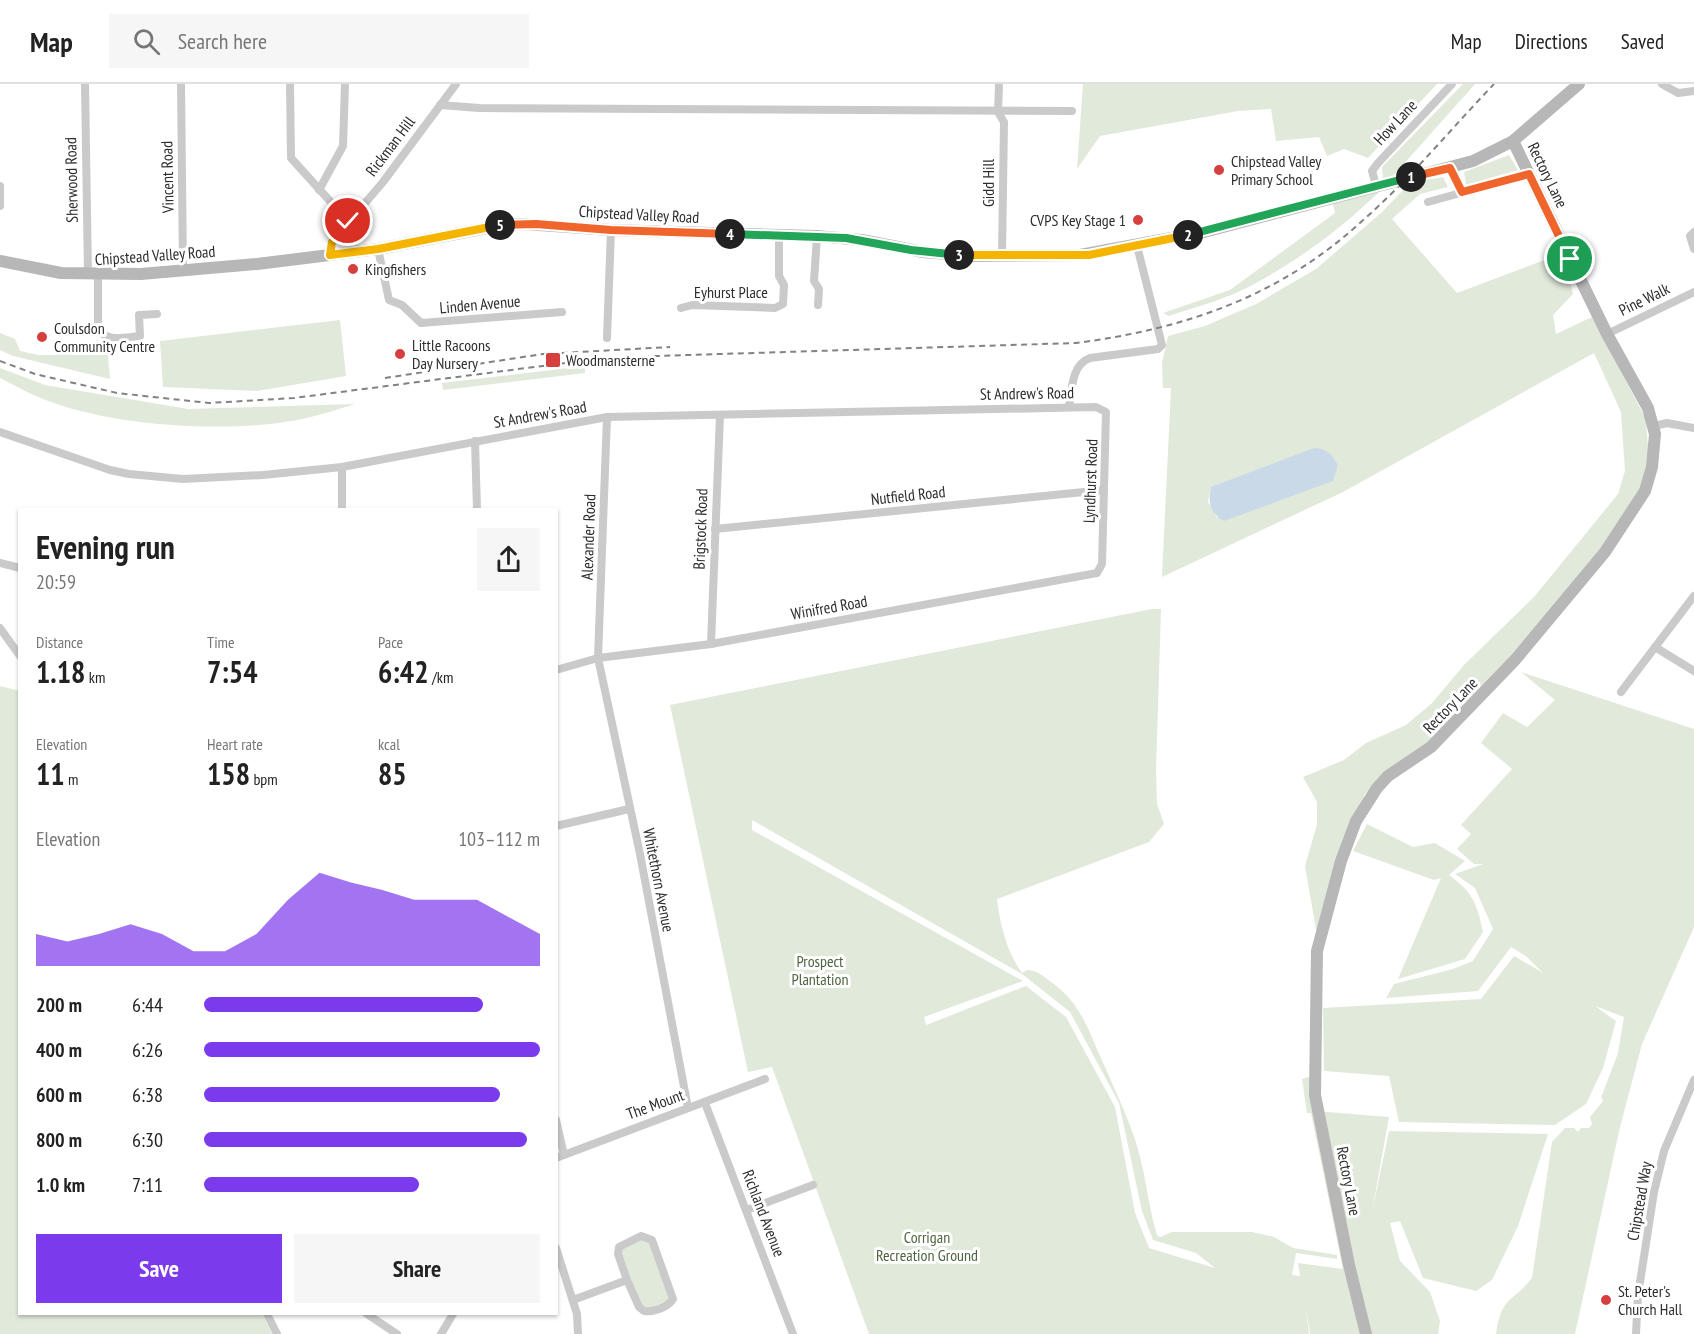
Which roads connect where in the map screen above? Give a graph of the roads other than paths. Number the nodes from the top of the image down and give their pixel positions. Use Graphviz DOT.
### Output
graph roads {
  1 [pos="85,84"];
  2 [pos="181,84"];
  3 [pos="290,84"];
  4 [pos="345,84"];
  5 [pos="456,84"];
  6 [pos="999,84"];
  7 [pos="1452,84"];
  8 [pos="1579,84"];
  9 [pos="1662,84"];
  10 [pos="1694,91"];
  11 [pos="440,105"];
  12 [pos="1072,111"];
  13 [pos="998,112"];
  14 [pos="1513,141"];
  15 [pos="1450,168"];
  16 [pos="1529,174"];
  17 [pos="1376,185"];
  18 [pos="0,186"];
  19 [pos="319,190"];
  20 [pos="1462,192"];
  21 [pos="1428,202"];
  22 [pos="0,206"];
  23 [pos="348,221"];
  24 [pos="611,230"];
  25 [pos="1694,232"];
  26 [pos="779,236"];
  27 [pos="817,236"];
  28 [pos="1137,246"];
  29 [pos="378,249"];
  30 [pos="1694,249"];
  31 [pos="330,255"];
  32 [pos="1002,256"];
  33 [pos="0,261"];
  34 [pos="183,270"];
  35 [pos="93,275"];
  36 [pos="1694,292"];
  37 [pos="818,305"];
  38 [pos="681,308"];
  39 [pos="562,312"];
  40 [pos="157,314"];
  41 [pos="1607,334"];
  42 [pos="606,338"];
  43 [pos="1070,407"];
  44 [pos="1096,407"];
  45 [pos="720,415"];
  46 [pos="607,417"];
  47 [pos="1654,426"];
  48 [pos="1694,428"];
  49 [pos="0,432"];
  50 [pos="475,441"];
  51 [pos="342,467"];
  52 [pos="1104,490"];
  53 [pos="342,508"];
  54 [pos="477,508"];
  55 [pos="715,530"];
  56 [pos="0,563"];
  57 [pos="1102,564"];
  58 [pos="18,568"];
  59 [pos="1694,596"];
  60 [pos="0,627"];
  61 [pos="711,644"];
  62 [pos="1655,647"];
  63 [pos="18,653"];
  64 [pos="598,658"];
  65 [pos="558,669"];
  66 [pos="1694,671"];
  67 [pos="1621,692"];
  68 [pos="629,809"];
  69 [pos="558,826"];
  70 [pos="765,1079"];
  71 [pos="1694,1080"];
  72 [pos="705,1102"];
  73 [pos="688,1108"];
  74 [pos="558,1138"];
  75 [pos="560,1156"];
  76 [pos="813,1185"];
  77 [pos="747,1210"];
  78 [pos="558,1254"];
  79 [pos="627,1280"];
  80 [pos="573,1300"];
  81 [pos="270,1315"];
  82 [pos="368,1315"];
  83 [pos="452,1315"];
  84 [pos="278,1334"];
  85 [pos="397,1334"];
  86 [pos="441,1334"];
  87 [pos="578,1334"];
  88 [pos="793,1334"];
  89 [pos="1366,1334"];
  90 [pos="1636,1334"];
  1 -- 35 [label="street, Sherwood Road"];
  2 -- 34 [label="street, Vincent Road"];
  3 -- 19 [label="street"];
  4 -- 19 [label="street"];
  5 -- 11 [label="street, Rickman Hill"];
  6 -- 13 [label="street, Gidd Hill"];
  7 -- 17 [label="street, How Lane"];
  8 -- 14 [label="main road, Chipstead Valley Road"];
  9 -- 10 [label="street"];
  11 -- 13 [label="street"];
  11 -- 23 [label="street, Rickman Hill"];
  12 -- 13 [label="street"];
  13 -- 32 [label="street, Gidd Hill"];
  14 -- 15 [label="main road, Chipstead Valley Road"];
  14 -- 16 [label="main road, Rectory Lane"];
  15 -- 17 [label="main road, Chipstead Valley Road"];
  15 -- 20 [label="street"];
  16 -- 20 [label="street"];
  16 -- 41 [label="main road, Rectory Lane"];
  17 -- 28 [label="main road, Chipstead Valley Road"];
  18 -- 22 [label="street"];
  19 -- 23 [label="street"];
  20 -- 21 [label="street"];
  23 -- 31 [label="street, Rickman Hill"];
  24 -- 26 [label="main road, Chipstead Valley Road"];
  24 -- 29 [label="main road, Chipstead Valley Road"];
  24 -- 42 [label="street"];
  25 -- 30 [label="street"];
  26 -- 27 [label="main road, Chipstead Valley Road"];
  26 -- 38 [label="street, Eyhurst Place"];
  27 -- 32 [label="main road, Chipstead Valley Road"];
  27 -- 37 [label="street"];
  28 -- 32 [label="main road, Chipstead Valley Road"];
  28 -- 43 [label="street"];
  29 -- 31 [label="main road, Chipstead Valley Road"];
  29 -- 39 [label="street, Linden Avenue"];
  31 -- 34 [label="main road, Chipstead Valley Road"];
  33 -- 35 [label="main road, Chipstead Valley Road"];
  34 -- 35 [label="main road, Chipstead Valley Road"];
  35 -- 40 [label="street, Sherwood Road"];
  36 -- 41 [label="street, Pine Walk"];
  41 -- 47 [label="main road, Rectory Lane"];
  43 -- 44 [label="street, St Andrew's Road"];
  43 -- 45 [label="street, St Andrew's Road"];
  44 -- 52 [label="street, Lyndhurst Road"];
  45 -- 46 [label="street, St Andrew's Road"];
  45 -- 55 [label="street, Brigstock Road"];
  46 -- 50 [label="street, St Andrew's Road"];
  46 -- 64 [label="street, Alexander Road"];
  47 -- 48 [label="street"];
  47 -- 89 [label="main road, Rectory Lane"];
  49 -- 51 [label="street, St Andrew's Road"];
  50 -- 51 [label="street, St Andrew's Road"];
  50 -- 54 [label="street"];
  51 -- 53 [label="street"];
  52 -- 55 [label="street, Nutfield Road"];
  52 -- 57 [label="street, Lyndhurst Road"];
  55 -- 61 [label="street, Brigstock Road"];
  56 -- 58 [label="street"];
  57 -- 61 [label="street, Winifred Road"];
  59 -- 62 [label="street"];
  60 -- 63 [label="street"];
  61 -- 64 [label="street, Winifred Road"];
  62 -- 66 [label="street"];
  62 -- 67 [label="street"];
  64 -- 65 [label="street, Winifred Road"];
  64 -- 68 [label="street, Whitethorn Avenue"];
  68 -- 69 [label="street"];
  68 -- 73 [label="street, Whitethorn Avenue"];
  70 -- 72 [label="street, The Mount"];
  71 -- 90 [label="street, Chipstead Way"];
  72 -- 73 [label="street, The Mount"];
  72 -- 77 [label="street, Richland Avenue"];
  73 -- 75 [label="street, The Mount"];
  74 -- 75 [label="street"];
  76 -- 77 [label="street"];
  77 -- 88 [label="street, Richland Avenue"];
  78 -- 80 [label="street"];
  79 -- 79 [label="street"];
  79 -- 80 [label="street"];
  80 -- 87 [label="street"];
  81 -- 84 [label="street"];
  82 -- 85 [label="street"];
  83 -- 86 [label="street"];
}
